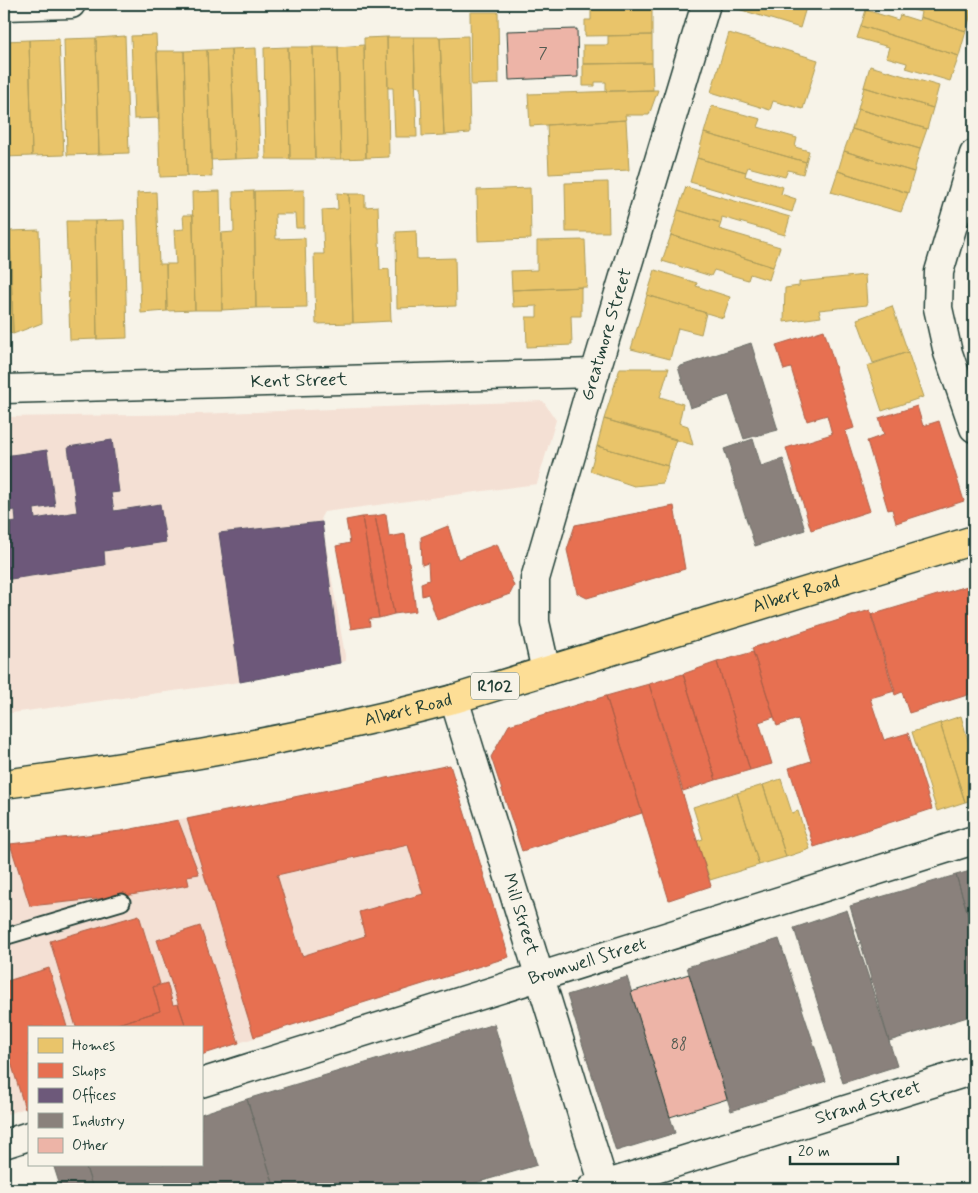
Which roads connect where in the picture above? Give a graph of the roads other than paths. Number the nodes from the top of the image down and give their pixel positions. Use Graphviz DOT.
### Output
graph roads {
  1 [pos="71,4"];
  2 [pos="706,4"];
  3 [pos="4,6"];
  4 [pos="974,154"];
  5 [pos="595,373"];
  6 [pos="4,389"];
  7 [pos="974,428"];
  8 [pos="974,540"];
  9 [pos="546,671"];
  10 [pos="454,699"];
  11 [pos="4,784"];
  12 [pos="974,840"];
  13 [pos="122,902"];
  14 [pos="4,937"];
  15 [pos="540,977"];
  16 [pos="974,1070"];
  17 [pos="202,1083"];
  18 [pos="28,1136"];
  19 [pos="4,1144"];
  20 [pos="597,1187"];
  1 -- 3 [label="street"];
  2 -- 5 [label="street, Greatmore Street"];
  4 -- 7 [label="street"];
  5 -- 6 [label="street, Kent Street"];
  5 -- 9 [label="street, Greatmore Street"];
  8 -- 9 [label="main road, Albert Road / R102"];
  9 -- 10 [label="main road, Albert Road / R102"];
  10 -- 11 [label="main road, Albert Road / R102"];
  10 -- 15 [label="street, Mill Street"];
  12 -- 15 [label="street, Bromwell Street"];
  13 -- 14 [label="lane"];
  15 -- 17 [label="street, Bromwell Street"];
  15 -- 20 [label="street, Mill Street"];
  16 -- 20 [label="street, Strand Street"];
  18 -- 19 [label="street"];
}
